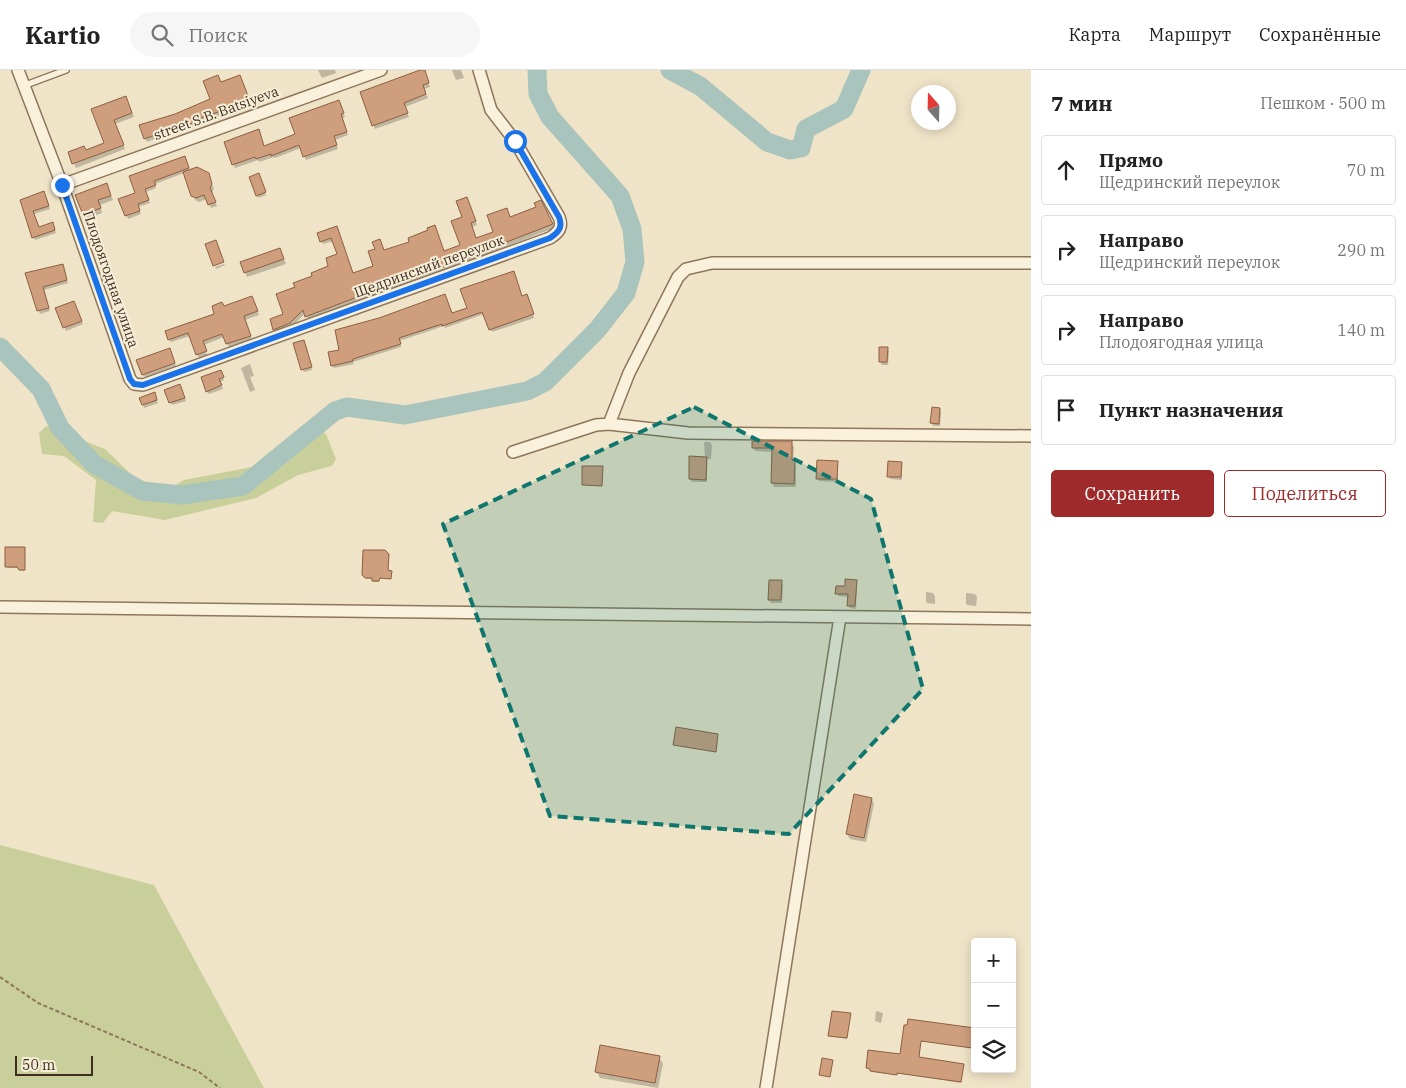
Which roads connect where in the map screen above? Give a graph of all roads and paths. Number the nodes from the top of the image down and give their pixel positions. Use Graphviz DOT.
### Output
graph roads {
  1 [pos="18,70"];
  2 [pos="66,70"];
  3 [pos="381,70"];
  4 [pos="479,70"];
  5 [pos="23,86"];
  6 [pos="62,185"];
  7 [pos="1031,263"];
  8 [pos="134,384"];
  9 [pos="609,424"];
  10 [pos="1031,436"];
  11 [pos="513,452"];
  12 [pos="0,607"];
  13 [pos="840,617"];
  14 [pos="1031,619"];
  15 [pos="0,977"];
  16 [pos="220,1088"];
  17 [pos="766,1088"];
  1 -- 5 [label="street, Плодоягодная улица"];
  2 -- 5 [label="lane"];
  3 -- 6 [label="street, street S.B. Batsiyeva"];
  4 -- 8 [label="street, Щедринский переулок"];
  5 -- 6 [label="street, Плодоягодная улица"];
  6 -- 8 [label="street, Плодоягодная улица"];
  7 -- 9 [label="street"];
  9 -- 10 [label="street"];
  9 -- 11 [label="street"];
  12 -- 13 [label="street"];
  13 -- 14 [label="street"];
  13 -- 17 [label="street"];
  15 -- 16 [label="path"];
}
